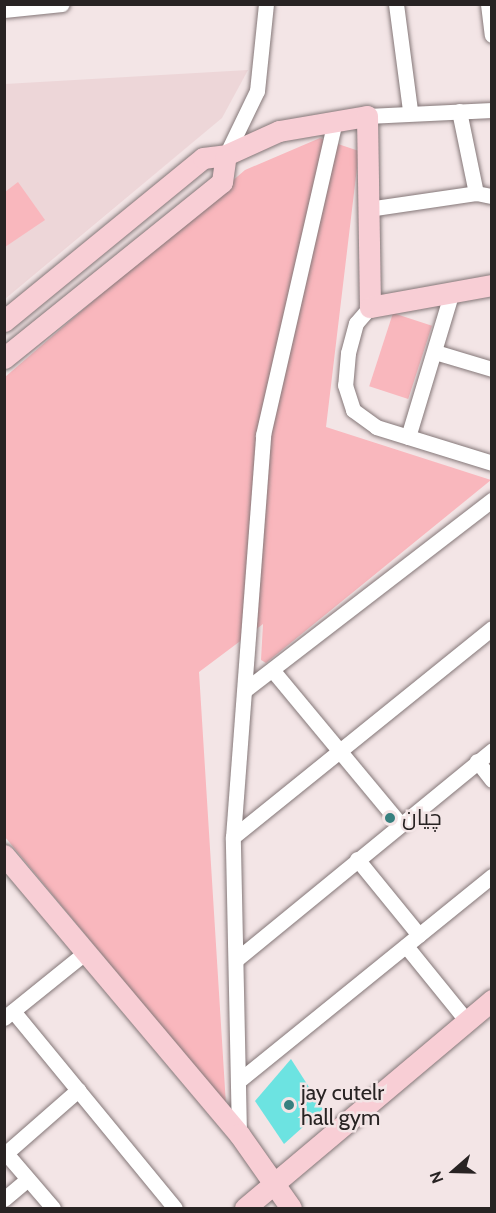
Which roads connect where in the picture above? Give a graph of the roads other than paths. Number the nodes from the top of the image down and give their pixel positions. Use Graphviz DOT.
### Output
graph roads {
  1 [pos="62,4"];
  2 [pos="266,4"];
  3 [pos="396,4"];
  4 [pos="488,4"];
  5 [pos="4,10"];
  6 [pos="492,35"];
  7 [pos="492,110"];
  8 [pos="410,111"];
  9 [pos="459,111"];
  10 [pos="367,116"];
  11 [pos="335,121"];
  12 [pos="226,155"];
  13 [pos="484,195"];
  14 [pos="368,209"];
  15 [pos="492,285"];
  16 [pos="452,291"];
  17 [pos="370,307"];
  18 [pos="4,321"];
  19 [pos="435,352"];
  20 [pos="4,358"];
  21 [pos="492,369"];
  22 [pos="408,437"];
  23 [pos="492,463"];
  24 [pos="492,500"];
  25 [pos="492,628"];
  26 [pos="274,672"];
  27 [pos="245,690"];
  28 [pos="492,750"];
  29 [pos="337,753"];
  30 [pos="477,761"];
  31 [pos="492,780"];
  32 [pos="400,824"];
  33 [pos="233,837"];
  34 [pos="4,855"];
  35 [pos="357,859"];
  36 [pos="492,876"];
  37 [pos="419,935"];
  38 [pos="406,946"];
  39 [pos="87,951"];
  40 [pos="237,959"];
  41 [pos="492,1000"];
  42 [pos="9,1015"];
  43 [pos="466,1020"];
  44 [pos="241,1079"];
  45 [pos="78,1090"];
  46 [pos="239,1134"];
  47 [pos="5,1152"];
  48 [pos="28,1179"];
  49 [pos="276,1182"];
  50 [pos="4,1198"];
  51 [pos="294,1206"];
  52 [pos="52,1209"];
  53 [pos="175,1209"];
  54 [pos="245,1209"];
  1 -- 5 [label="street"];
  2 -- 12 [label="street"];
  3 -- 8 [label="street"];
  4 -- 6 [label="street"];
  7 -- 9 [label="street"];
  8 -- 9 [label="street"];
  8 -- 10 [label="street"];
  9 -- 13 [label="street"];
  10 -- 11 [label="street"];
  10 -- 14 [label="street"];
  11 -- 12 [label="street"];
  11 -- 27 [label="street"];
  12 -- 18 [label="street"];
  12 -- 20 [label="street"];
  13 -- 14 [label="street"];
  14 -- 17 [label="street"];
  15 -- 16 [label="street"];
  16 -- 17 [label="street"];
  16 -- 19 [label="street"];
  17 -- 22 [label="street"];
  19 -- 21 [label="street"];
  19 -- 22 [label="street"];
  22 -- 23 [label="street"];
  24 -- 26 [label="street"];
  25 -- 29 [label="street"];
  26 -- 27 [label="street"];
  26 -- 29 [label="street"];
  27 -- 33 [label="street"];
  28 -- 30 [label="street"];
  29 -- 32 [label="street"];
  29 -- 33 [label="street"];
  30 -- 31 [label="street"];
  30 -- 32 [label="street"];
  32 -- 35 [label="street"];
  33 -- 40 [label="street"];
  34 -- 39 [label="street"];
  35 -- 37 [label="street"];
  35 -- 40 [label="street"];
  36 -- 37 [label="street"];
  37 -- 38 [label="street"];
  38 -- 43 [label="street"];
  38 -- 44 [label="street"];
  39 -- 42 [label="street"];
  39 -- 46 [label="street"];
  40 -- 44 [label="street"];
  41 -- 43 [label="street"];
  42 -- 45 [label="street"];
  43 -- 49 [label="street"];
  44 -- 46 [label="street"];
  45 -- 47 [label="street"];
  45 -- 53 [label="street"];
  46 -- 49 [label="street"];
  47 -- 48 [label="street"];
  48 -- 50 [label="street"];
  48 -- 52 [label="street"];
  49 -- 51 [label="street"];
  49 -- 54 [label="street"];
}
